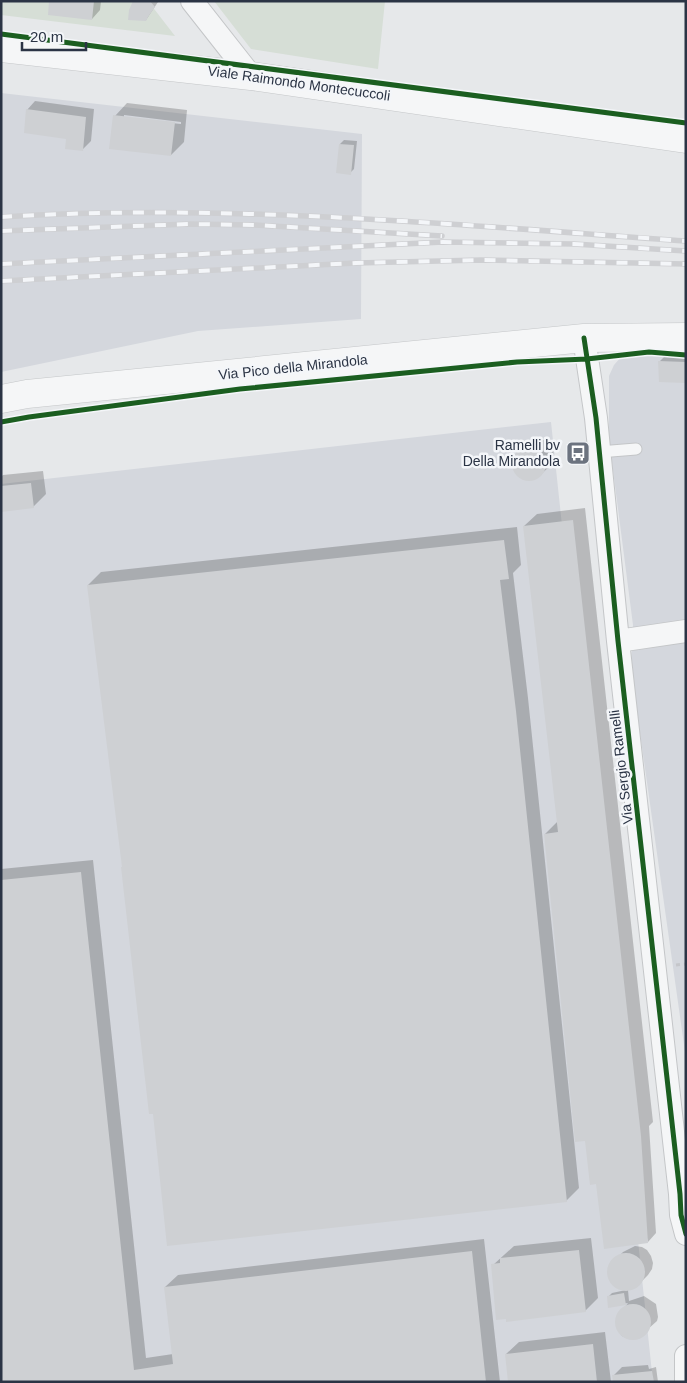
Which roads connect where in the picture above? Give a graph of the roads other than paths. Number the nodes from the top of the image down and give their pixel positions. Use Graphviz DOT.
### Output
graph roads {
  1 [pos="192,1"];
  2 [pos="1,48"];
  3 [pos="251,76"];
  4 [pos="686,138"];
  5 [pos="686,337"];
  6 [pos="584,338"];
  7 [pos="1,399"];
  8 [pos="636,449"];
  9 [pos="599,452"];
  10 [pos="686,631"];
  11 [pos="618,641"];
  12 [pos="683,1199"];
  13 [pos="686,1234"];
  14 [pos="686,1356"];
  15 [pos="686,1382"];
  1 -- 3 [label="street"];
  2 -- 3 [label="street, Viale Raimondo Montecuccoli"];
  3 -- 4 [label="street, Viale Raimondo Montecuccoli"];
  5 -- 6 [label="street, Via Pico della Mirandola"];
  6 -- 7 [label="street, Via Pico della Mirandola"];
  6 -- 9 [label="street, Via Sergio Ramelli"];
  8 -- 9 [label="lane"];
  9 -- 11 [label="street, Via Sergio Ramelli"];
  10 -- 11 [label="street"];
  11 -- 12 [label="street, Via Sergio Ramelli"];
  12 -- 13 [label="street, Via Sergio Ramelli"];
  14 -- 15 [label="street"];
}
